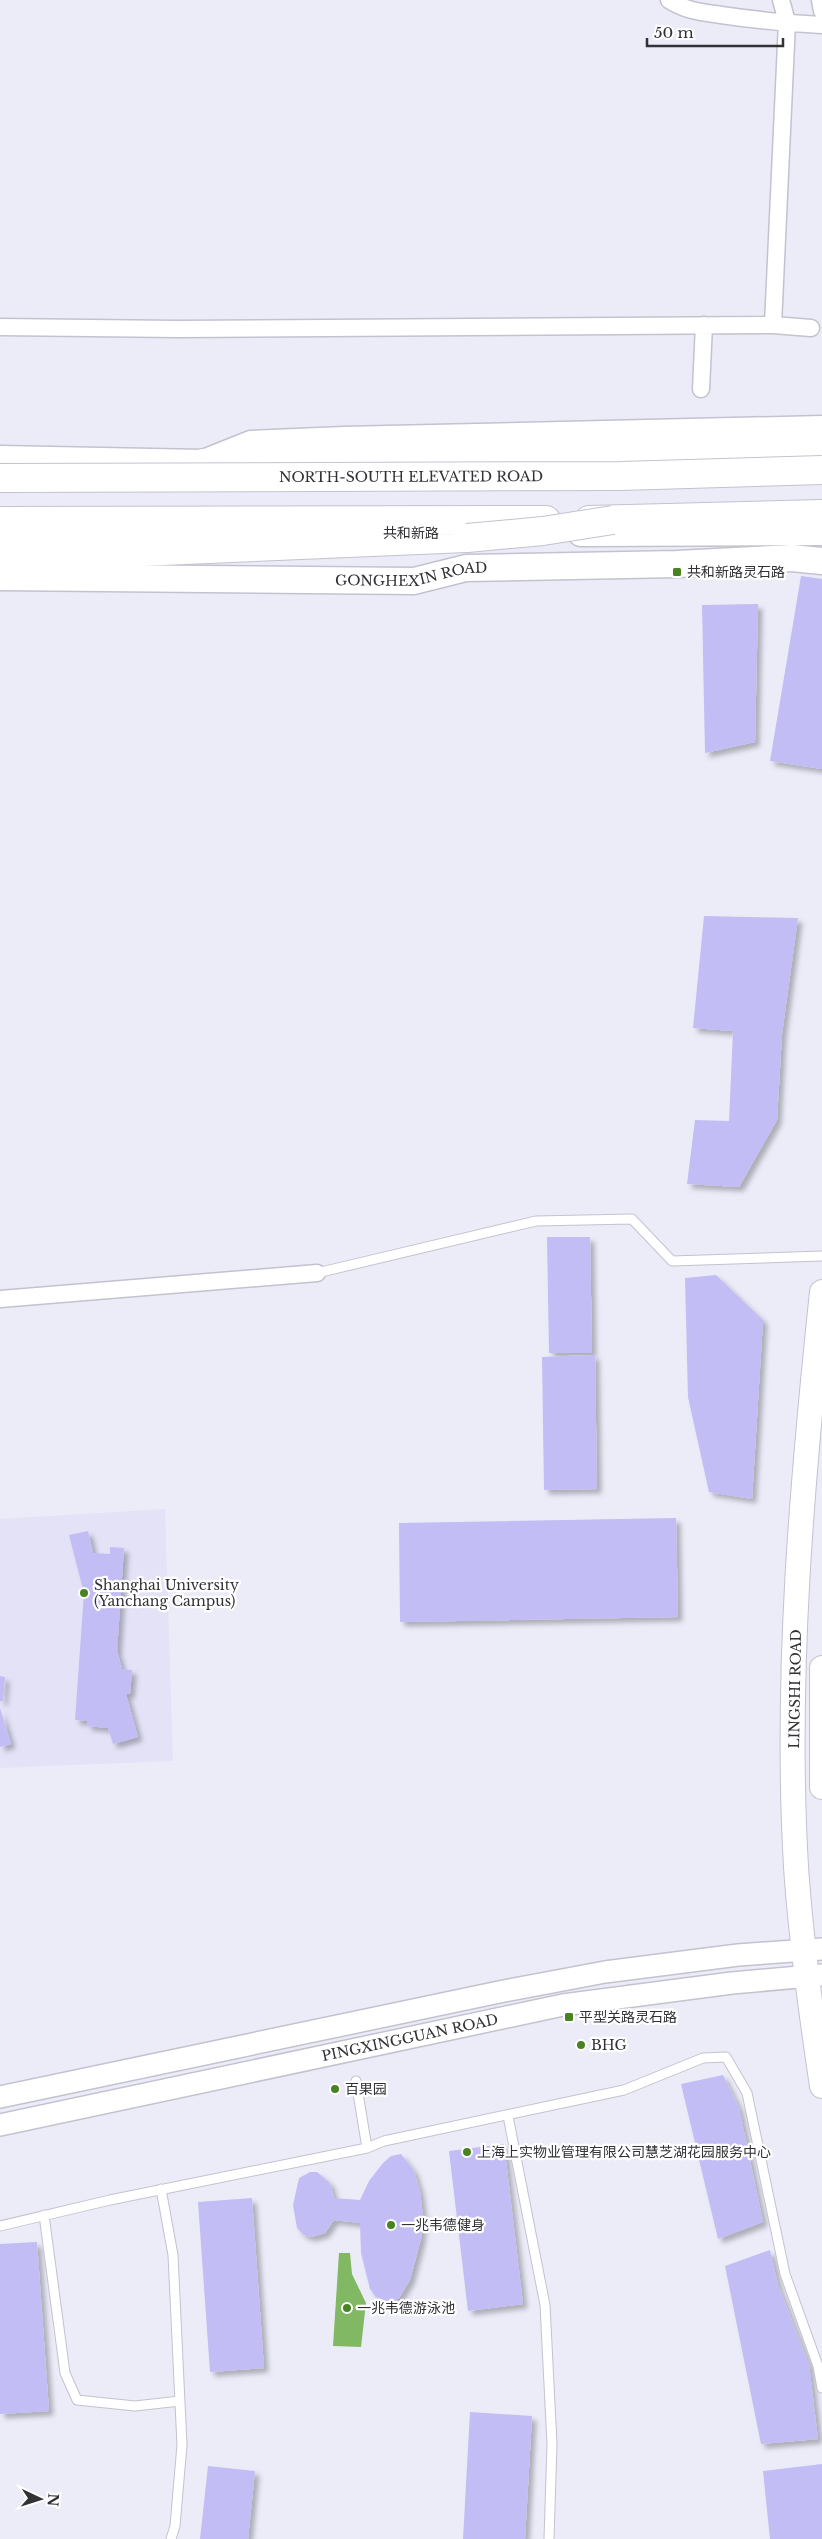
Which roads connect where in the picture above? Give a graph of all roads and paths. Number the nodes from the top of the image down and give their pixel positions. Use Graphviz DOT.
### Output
graph roads {
  1 [pos="669,0"];
  2 [pos="781,0"];
  3 [pos="820,0"];
  4 [pos="822,11"];
  5 [pos="787,22"];
  6 [pos="822,25"];
  7 [pos="774,324"];
  8 [pos="704,325"];
  9 [pos="0,327"];
  10 [pos="811,328"];
  11 [pos="701,389"];
  12 [pos="822,429"];
  13 [pos="822,449"];
  14 [pos="0,459"];
  15 [pos="203,463"];
  16 [pos="822,466"];
  17 [pos="822,470"];
  18 [pos="0,478"];
  19 [pos="822,514"];
  20 [pos="613,520"];
  21 [pos="0,522"];
  22 [pos="513,532"];
  23 [pos="822,532"];
  24 [pos="647,534"];
  25 [pos="0,540"];
  26 [pos="0,558"];
  27 [pos="822,561"];
  28 [pos="694,563"];
  29 [pos="466,568"];
  30 [pos="0,577"];
  31 [pos="822,1256"];
  32 [pos="317,1273"];
  33 [pos="822,1292"];
  34 [pos="0,1299"];
  35 [pos="822,1668"];
  36 [pos="822,1787"];
  37 [pos="813,1950"];
  38 [pos="814,1976"];
  39 [pos="356,2081"];
  40 [pos="822,2086"];
  41 [pos="0,2097"];
  42 [pos="508,2116"];
  43 [pos="0,2125"];
  44 [pos="367,2148"];
  45 [pos="161,2189"];
  46 [pos="44,2215"];
  47 [pos="0,2226"];
  48 [pos="820,2365"];
  49 [pos="822,2388"];
  50 [pos="180,2400"];
  51 [pos="171,2539"];
  52 [pos="549,2539"];
  1 -- 5 [label="street"];
  2 -- 5 [label="street"];
  3 -- 4 [label="street"];
  5 -- 6 [label="street"];
  5 -- 7 [label="street"];
  7 -- 8 [label="street"];
  7 -- 10 [label="street"];
  8 -- 9 [label="street"];
  8 -- 11 [label="street"];
  12 -- 15 [label="main road"];
  13 -- 15 [label="highway"];
  14 -- 15 [label="main road"];
  15 -- 16 [label="main road"];
  17 -- 18 [label="highway, NORTH-SOUTH ELEVATED ROAD, bridge"];
  19 -- 20 [label="highway"];
  20 -- 21 [label="highway, bridge"];
  20 -- 26 [label="highway, bridge"];
  22 -- 24 [label="main road, 共和新路"];
  22 -- 25 [label="main road, 共和新路"];
  22 -- 29 [label="main road"];
  23 -- 24 [label="main road, 共和新路"];
  24 -- 28 [label="main road"];
  27 -- 28 [label="main road, GONGHEXIN ROAD"];
  28 -- 29 [label="main road, GONGHEXIN ROAD"];
  29 -- 30 [label="main road, GONGHEXIN ROAD"];
  31 -- 32 [label="lane"];
  32 -- 34 [label="street"];
  33 -- 37 [label="main road, LINGSHI ROAD"];
  35 -- 36 [label="main road, LINGSHI ROAD"];
  37 -- 38 [label="main road, LINGSHI ROAD"];
  37 -- 41 [label="street, PINGXINGGUAN ROAD"];
  38 -- 40 [label="main road, LINGSHI ROAD"];
  38 -- 43 [label="street, PINGXINGGUAN ROAD"];
  39 -- 44 [label="lane"];
  42 -- 44 [label="lane"];
  42 -- 48 [label="lane"];
  42 -- 52 [label="lane"];
  44 -- 45 [label="lane"];
  45 -- 46 [label="lane"];
  45 -- 50 [label="lane"];
  46 -- 47 [label="lane"];
  46 -- 50 [label="lane"];
  48 -- 49 [label="lane"];
  50 -- 51 [label="lane"];
}
